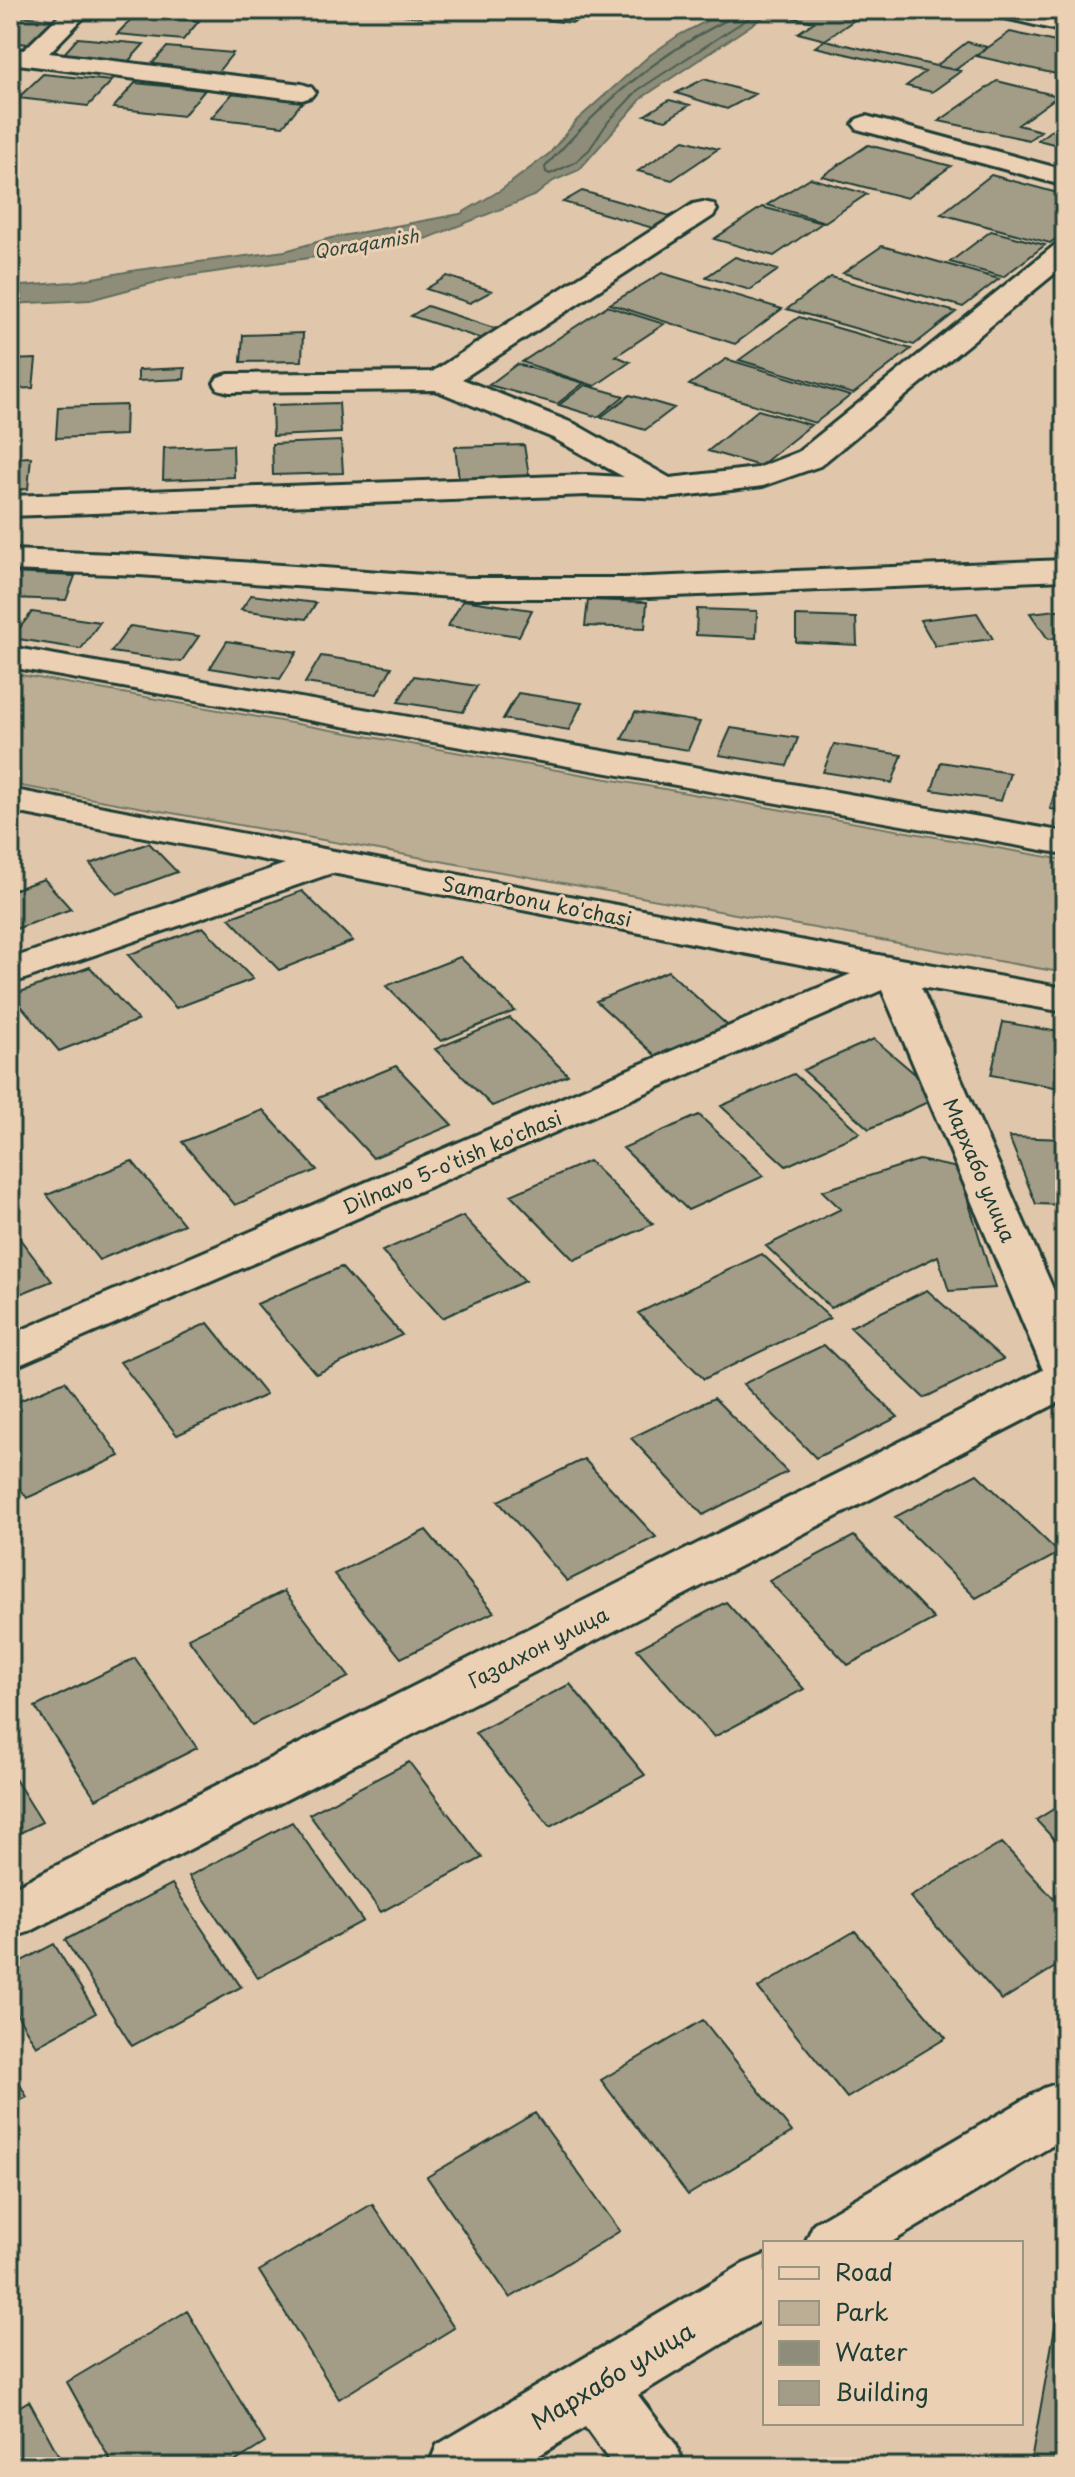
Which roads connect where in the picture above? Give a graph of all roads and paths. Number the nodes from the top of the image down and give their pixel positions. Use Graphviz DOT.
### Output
graph roads {
  1 [pos="79,10"];
  2 [pos="1000,10"];
  3 [pos="1065,25"];
  4 [pos="20,57"];
  5 [pos="302,92"];
  6 [pos="866,124"];
  7 [pos="1065,178"];
  8 [pos="703,210"];
  9 [pos="1065,251"];
  10 [pos="439,381"];
  11 [pos="229,383"];
  12 [pos="667,488"];
  13 [pos="10,506"];
  14 [pos="10,560"];
  15 [pos="1065,570"];
  16 [pos="10,657"];
  17 [pos="10,800"];
  18 [pos="1065,843"];
  19 [pos="330,861"];
  20 [pos="894,970"];
  21 [pos="10,972"];
  22 [pos="1065,1000"];
  23 [pos="10,1353"];
  24 [pos="1065,1369"];
  25 [pos="1065,1379"];
  26 [pos="10,1915"];
  27 [pos="1065,2107"];
  28 [pos="838,2241"];
  29 [pos="763,2285"];
  30 [pos="592,2386"];
  31 [pos="460,2467"];
  32 [pos="653,2467"];
  1 -- 4 [label="street"];
  2 -- 3 [label="street"];
  4 -- 5 [label="street"];
  6 -- 7 [label="street"];
  8 -- 10 [label="street"];
  9 -- 12 [label="street"];
  10 -- 11 [label="street"];
  10 -- 12 [label="street"];
  12 -- 13 [label="street"];
  14 -- 15 [label="street"];
  16 -- 18 [label="street"];
  17 -- 19 [label="street, Samarbonu ko'chasi"];
  19 -- 20 [label="street, Samarbonu ko'chasi"];
  19 -- 21 [label="street"];
  20 -- 22 [label="street, Samarbonu ko'chasi"];
  20 -- 23 [label="street, Dilnavo 5-o'tish ko'chasi"];
  20 -- 24 [label="street, Мархабо улица"];
  25 -- 26 [label="street, Газалхон улица"];
  27 -- 28 [label="street"];
  29 -- 30 [label="street, Мархабо улица"];
  30 -- 31 [label="street, Мархабо улица"];
  30 -- 32 [label="street"];
}
